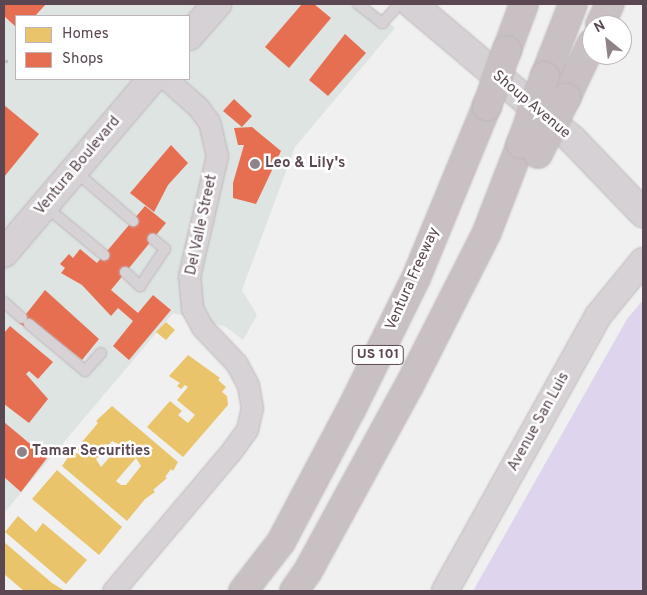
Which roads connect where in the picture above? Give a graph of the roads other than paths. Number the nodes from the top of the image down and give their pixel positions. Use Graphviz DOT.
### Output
graph roads {
  1 [pos="217,4"];
  2 [pos="358,4"];
  3 [pos="400,4"];
  4 [pos="412,4"];
  5 [pos="524,4"];
  6 [pos="573,4"];
  7 [pos="190,35"];
  8 [pos="582,64"];
  9 [pos="151,80"];
  10 [pos="167,80"];
  11 [pos="529,149"];
  12 [pos="74,170"];
  13 [pos="44,206"];
  14 [pos="643,213"];
  15 [pos="132,221"];
  16 [pos="153,239"];
  17 [pos="4,253"];
  18 [pos="104,255"];
  19 [pos="643,260"];
  20 [pos="126,272"];
  21 [pos="4,302"];
  22 [pos="101,353"];
  23 [pos="113,591"];
  24 [pos="243,591"];
  25 [pos="294,591"];
  26 [pos="445,591"];
  1 -- 7 [label="main road"];
  2 -- 3 [label="lane"];
  4 -- 14 [label="main road, Shoup Avenue"];
  5 -- 24 [label="highway, Ventura Freeway / US 101, bridge"];
  6 -- 11 [label="highway, US 101, bridge"];
  8 -- 11 [label="highway, bridge"];
  9 -- 12 [label="main road, Ventura Boulevard"];
  10 -- 23 [label="street, Del Valle Street"];
  11 -- 25 [label="highway, US 101"];
  12 -- 13 [label="main road, Ventura Boulevard"];
  12 -- 15 [label="lane"];
  13 -- 17 [label="main road, Ventura Boulevard"];
  13 -- 18 [label="lane"];
  16 -- 20 [label="lane"];
  19 -- 26 [label="street, Avenue San Luis"];
  21 -- 22 [label="lane"];
}
